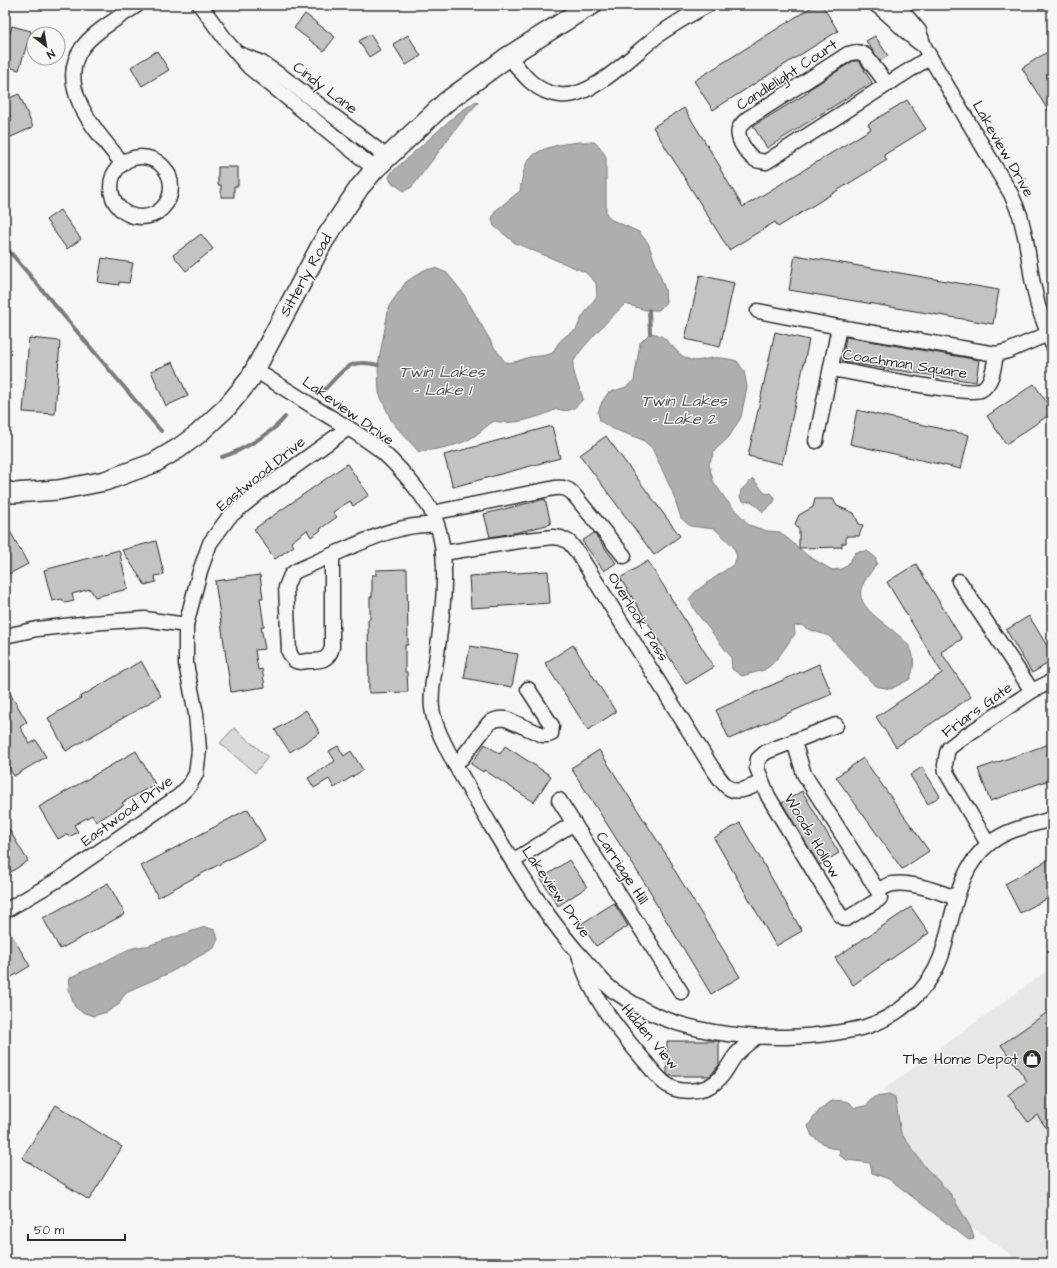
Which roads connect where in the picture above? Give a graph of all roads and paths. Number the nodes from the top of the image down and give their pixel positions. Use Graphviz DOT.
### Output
graph roads {
  1 [pos="137,5"];
  2 [pos="200,5"];
  3 [pos="592,5"];
  4 [pos="708,5"];
  5 [pos="876,5"];
  6 [pos="895,5"];
  7 [pos="927,52"];
  8 [pos="509,56"];
  9 [pos="887,84"];
  10 [pos="381,163"];
  11 [pos="123,164"];
  12 [pos="758,311"];
  13 [pos="839,327"];
  14 [pos="1050,339"];
  15 [pos="996,354"];
  16 [pos="831,369"];
  17 [pos="255,370"];
  18 [pos="348,428"];
  19 [pos="816,441"];
  20 [pos="5,491"];
  21 [pos="434,519"];
  22 [pos="443,553"];
  23 [pos="332,555"];
  24 [pos="624,556"];
  25 [pos="959,581"];
  26 [pos="186,625"];
  27 [pos="5,636"];
  28 [pos="1052,681"];
  29 [pos="528,689"];
  30 [pos="1032,691"];
  31 [pos="836,725"];
  32 [pos="794,742"];
  33 [pos="454,763"];
  34 [pos="761,782"];
  35 [pos="559,800"];
  36 [pos="1052,819"];
  37 [pos="574,823"];
  38 [pos="988,844"];
  39 [pos="513,861"];
  40 [pos="878,890"];
  41 [pos="956,898"];
  42 [pos="5,911"];
  43 [pos="579,954"];
  44 [pos="681,992"];
  45 [pos="756,1038"];
  1 -- 11 [label="street"];
  2 -- 10 [label="street, Cindy Lane"];
  3 -- 8 [label="street, Sitterly Road"];
  4 -- 8 [label="street"];
  5 -- 7 [label="street, Lakeview Drive"];
  6 -- 7 [label="street, Lakeview Drive"];
  7 -- 9 [label="street, Candlelight Court"];
  7 -- 14 [label="street, Lakeview Drive"];
  8 -- 10 [label="street, Sitterly Road"];
  9 -- 9 [label="street, Candlelight Court"];
  10 -- 17 [label="street, Sitterly Road"];
  11 -- 11 [label="street"];
  12 -- 13 [label="street, Coachman Square"];
  13 -- 15 [label="street, Coachman Square"];
  13 -- 16 [label="street, Coachman Square"];
  14 -- 15 [label="street, Coachman Square"];
  15 -- 16 [label="street, Coachman Square"];
  16 -- 19 [label="street, Coachman Square"];
  17 -- 18 [label="street, Lakeview Drive"];
  17 -- 20 [label="street, Sitterly Road"];
  18 -- 21 [label="street, Lakeview Drive"];
  18 -- 26 [label="street, Eastwood Drive"];
  21 -- 22 [label="street, Lakeview Drive"];
  21 -- 23 [label="street"];
  21 -- 24 [label="street, Overlook Pass"];
  22 -- 33 [label="street, Lakeview Drive"];
  22 -- 34 [label="street, Overlook Pass"];
  23 -- 23 [label="street"];
  25 -- 30 [label="street, Friars Gate"];
  26 -- 27 [label="street"];
  26 -- 42 [label="street, Eastwood Drive"];
  28 -- 30 [label="street, Friars Gate"];
  29 -- 33 [label="street"];
  30 -- 38 [label="street, Friars Gate"];
  31 -- 32 [label="street, Woods Hollow"];
  32 -- 34 [label="street, Woods Hollow"];
  32 -- 40 [label="street, Woods Hollow"];
  33 -- 39 [label="street, Lakeview Drive"];
  34 -- 40 [label="street, Woods Hollow"];
  35 -- 37 [label="street, Carriage Hill"];
  36 -- 38 [label="street, Lakeview Drive"];
  37 -- 39 [label="street"];
  37 -- 44 [label="street, Carriage Hill"];
  38 -- 41 [label="street, Lakeview Drive"];
  39 -- 43 [label="street, Lakeview Drive"];
  40 -- 41 [label="street"];
  41 -- 45 [label="street, Lakeview Drive"];
  43 -- 45 [label="street, Lakeview Drive"];
  43 -- 45 [label="street, Hidden View"];
}
